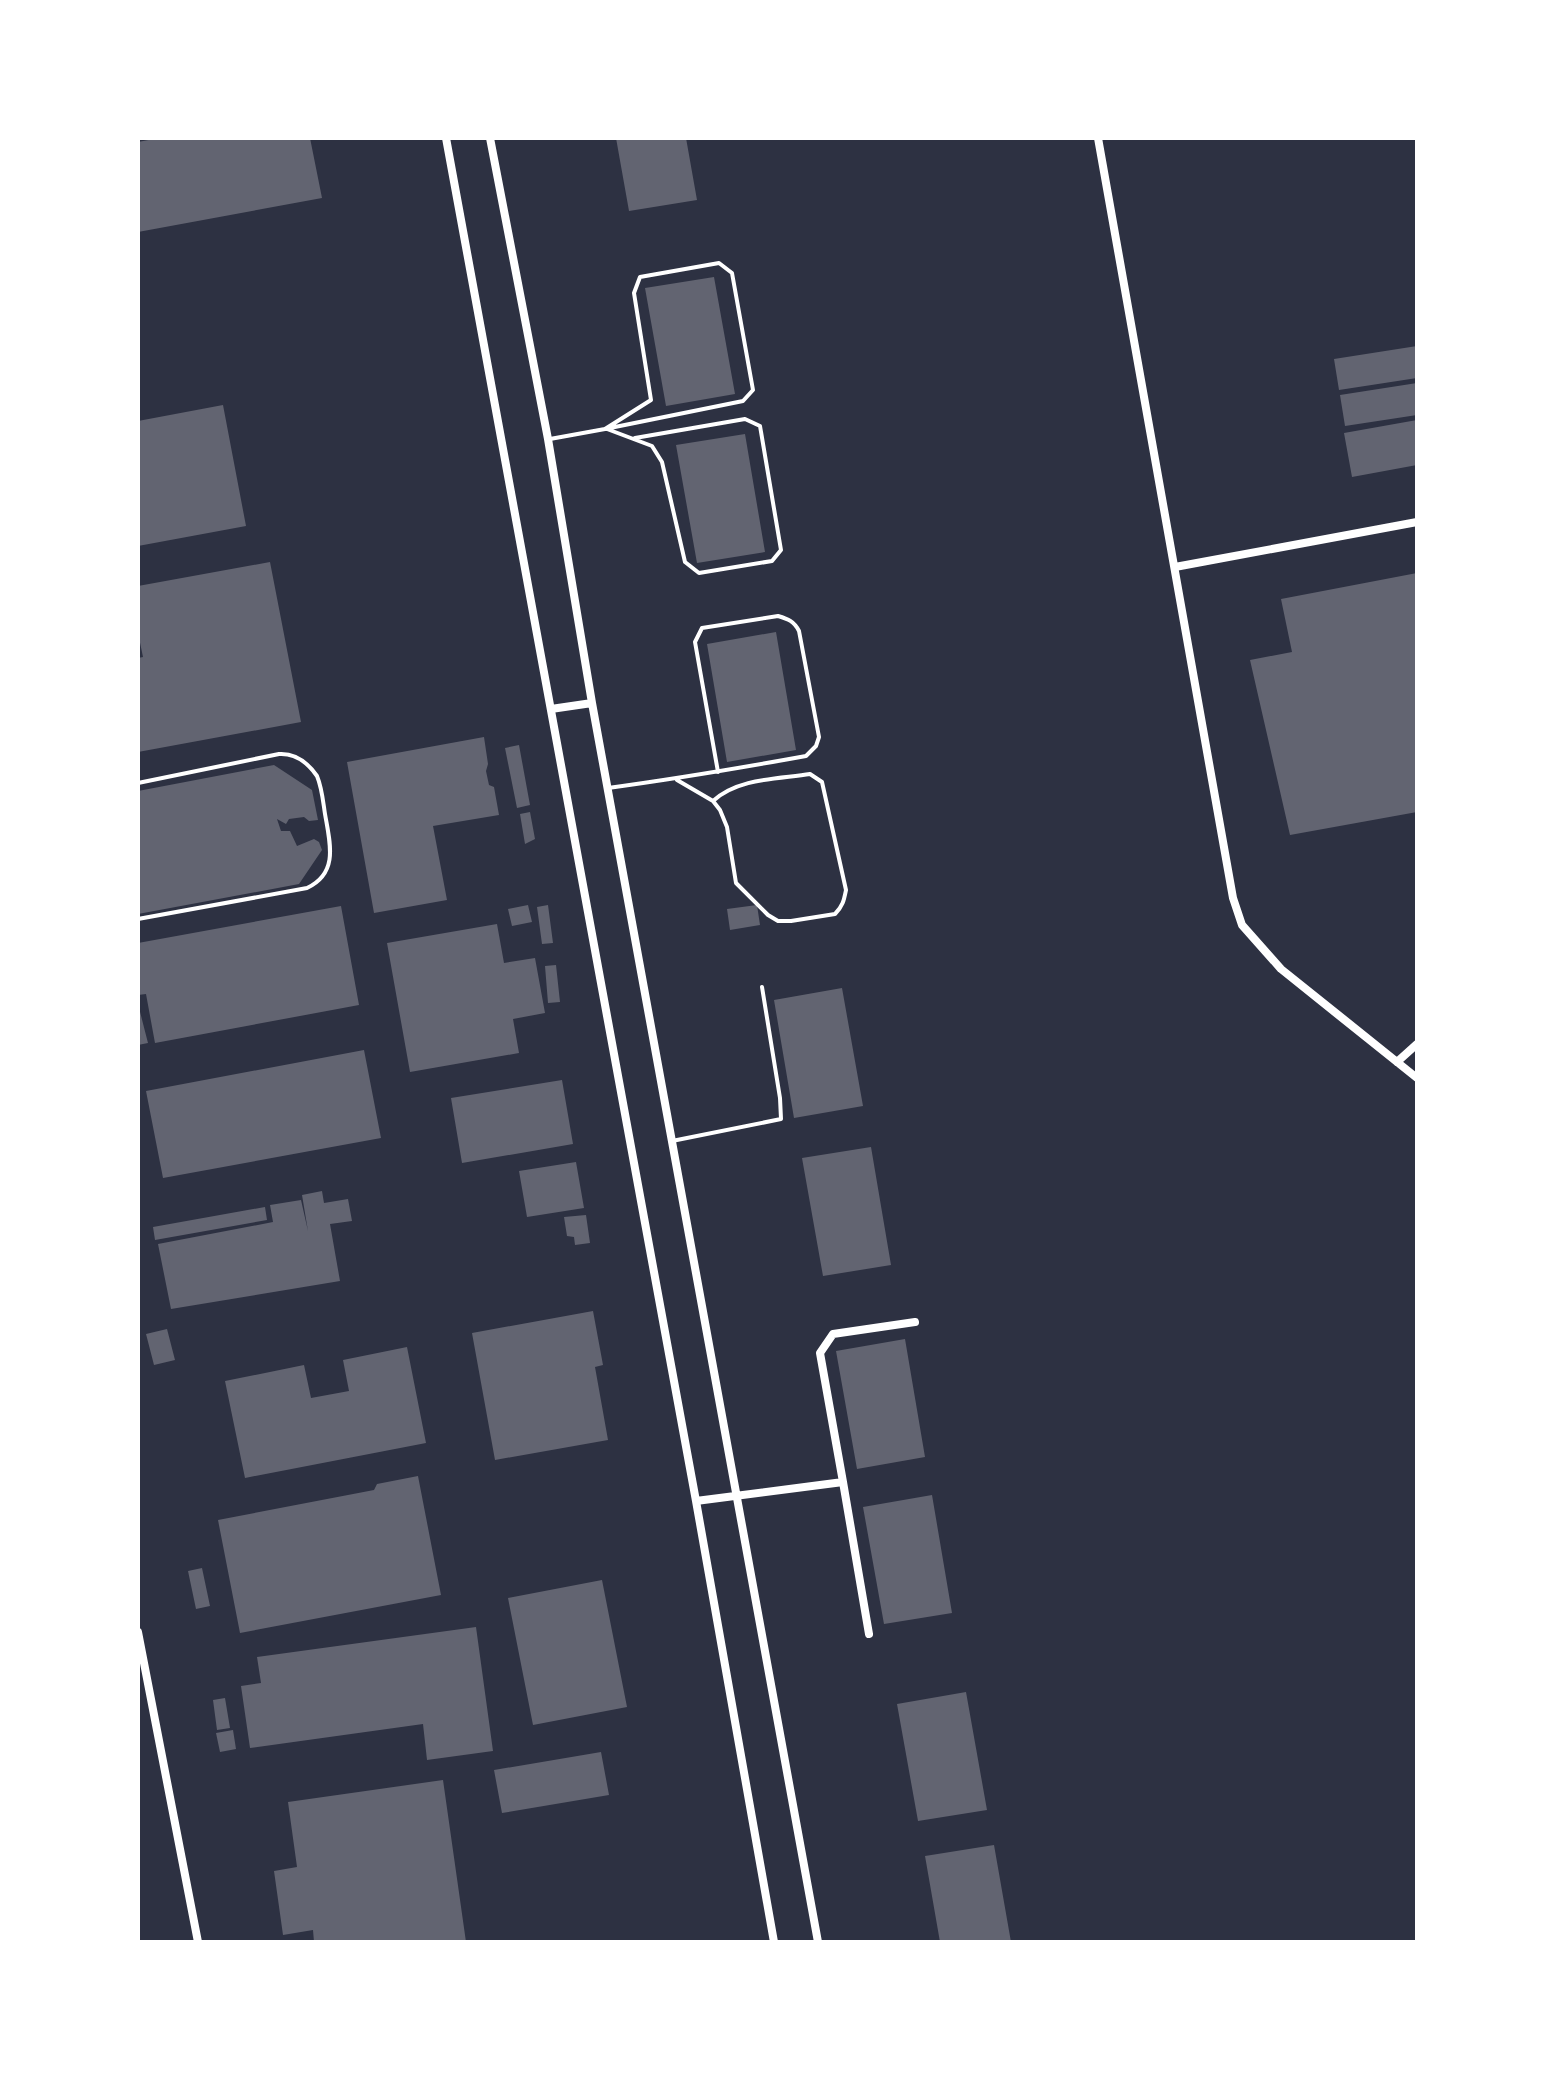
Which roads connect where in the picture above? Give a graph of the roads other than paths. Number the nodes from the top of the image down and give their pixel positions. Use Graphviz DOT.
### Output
graph roads {
  1 [pos="446,138"];
  2 [pos="490,138"];
  3 [pos="1098,138"];
  4 [pos="605,429"];
  5 [pos="635,438"];
  6 [pos="548,439"];
  7 [pos="1417,522"];
  8 [pos="1175,567"];
  9 [pos="592,703"];
  10 [pos="551,709"];
  11 [pos="718,772"];
  12 [pos="675,779"];
  13 [pos="138,783"];
  14 [pos="608,788"];
  15 [pos="713,801"];
  16 [pos="138,919"];
  17 [pos="762,987"];
  18 [pos="1417,1044"];
  19 [pos="1397,1062"];
  20 [pos="1417,1078"];
  21 [pos="672,1141"];
  22 [pos="915,1322"];
  23 [pos="843,1482"];
  24 [pos="737,1495"];
  25 [pos="696,1501"];
  26 [pos="138,1632"];
  27 [pos="869,1634"];
  28 [pos="198,1942"];
  29 [pos="774,1942"];
  30 [pos="818,1942"];
  1 -- 10 [label="street"];
  2 -- 6 [label="street"];
  3 -- 8 [label="street"];
  4 -- 4 [label="lane"];
  4 -- 5 [label="lane"];
  4 -- 6 [label="lane"];
  5 -- 5 [label="lane"];
  6 -- 9 [label="street"];
  7 -- 8 [label="street"];
  8 -- 19 [label="street"];
  9 -- 10 [label="street"];
  9 -- 14 [label="street"];
  10 -- 25 [label="street"];
  11 -- 11 [label="lane"];
  11 -- 12 [label="lane"];
  12 -- 14 [label="lane"];
  12 -- 15 [label="lane"];
  13 -- 16 [label="lane"];
  14 -- 21 [label="street"];
  15 -- 15 [label="lane"];
  17 -- 21 [label="lane"];
  18 -- 19 [label="street"];
  19 -- 20 [label="street"];
  21 -- 24 [label="street"];
  22 -- 23 [label="street"];
  23 -- 24 [label="street"];
  23 -- 27 [label="street"];
  24 -- 25 [label="street"];
  24 -- 30 [label="street"];
  25 -- 29 [label="street"];
  26 -- 28 [label="street"];
}
